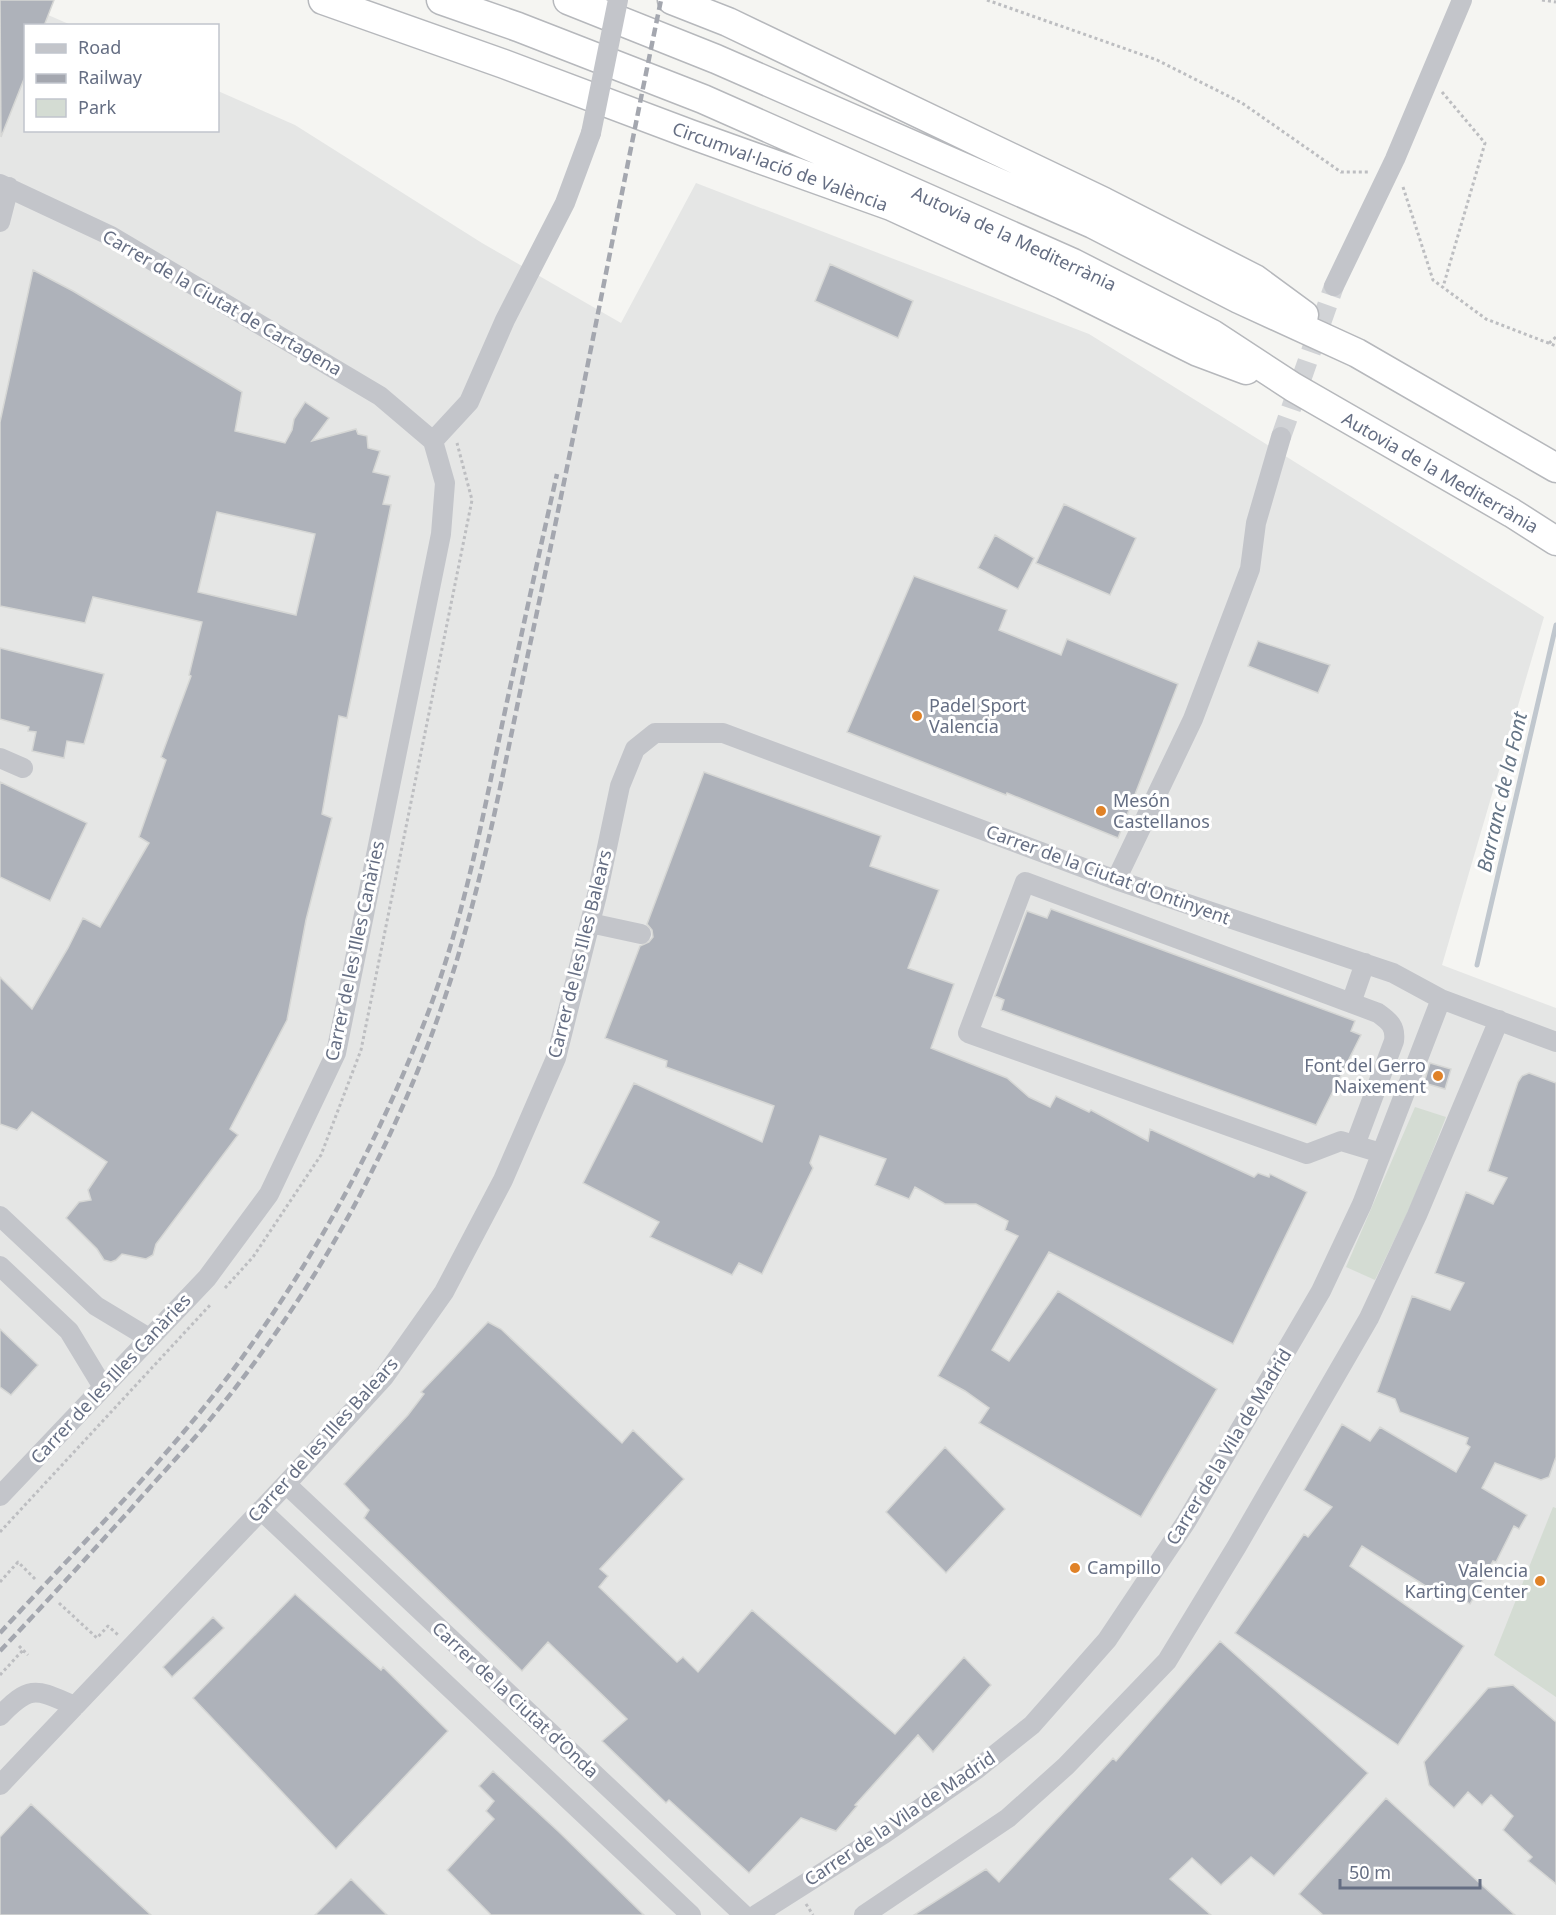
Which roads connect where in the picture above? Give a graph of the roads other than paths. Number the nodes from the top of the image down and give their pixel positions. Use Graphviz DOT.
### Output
graph roads {
  1 [pos="323,0"];
  2 [pos="441,0"];
  3 [pos="568,0"];
  4 [pos="618,0"];
  5 [pos="672,0"];
  6 [pos="1462,0"];
  7 [pos="5,186"];
  8 [pos="0,222"];
  9 [pos="1334,286"];
  10 [pos="1357,352"];
  11 [pos="1293,387"];
  12 [pos="1281,437"];
  13 [pos="433,441"];
  14 [pos="1556,468"];
  15 [pos="1556,541"];
  16 [pos="655,733"];
  17 [pos="0,758"];
  18 [pos="23,768"];
  19 [pos="1116,880"];
  20 [pos="590,923"];
  21 [pos="642,934"];
  22 [pos="1365,963"];
  23 [pos="1441,999"];
  24 [pos="1351,1003"];
  25 [pos="1499,1020"];
  26 [pos="1556,1042"];
  27 [pos="1355,1144"];
  28 [pos="1381,1153"];
  29 [pos="0,1216"];
  30 [pos="0,1266"];
  31 [pos="149,1338"];
  32 [pos="104,1387"];
  33 [pos="285,1485"];
  34 [pos="0,1496"];
  35 [pos="261,1510"];
  36 [pos="75,1706"];
  37 [pos="0,1716"];
  38 [pos="0,1785"];
  39 [pos="691,1915"];
  40 [pos="744,1915"];
  41 [pos="756,1915"];
  42 [pos="864,1915"];
  1 -- 11 [label="highway, Circumval·lació de València"];
  2 -- 11 [label="highway, Autovia de la Mediterrània"];
  3 -- 10 [label="highway"];
  4 -- 13 [label="street, bridge"];
  5 -- 10 [label="highway"];
  6 -- 9 [label="street"];
  7 -- 8 [label="street"];
  7 -- 13 [label="street, Carrer de la Ciutat de Cartagena"];
  10 -- 14 [label="highway"];
  11 -- 15 [label="highway, Autovia de la Mediterrània"];
  12 -- 19 [label="street"];
  13 -- 31 [label="street, Carrer de les Illes Canàries"];
  16 -- 19 [label="street, Carrer de la Ciutat d'Ontinyent"];
  16 -- 20 [label="street, Carrer de les Illes Balears"];
  17 -- 18 [label="street"];
  19 -- 22 [label="street, Carrer de la Ciutat d'Ontinyent"];
  20 -- 21 [label="street"];
  20 -- 33 [label="street, Carrer de les Illes Balears"];
  22 -- 23 [label="street, Carrer de la Ciutat d'Ontinyent"];
  22 -- 24 [label="street"];
  23 -- 25 [label="street, Carrer de la Ciutat d'Ontinyent"];
  23 -- 28 [label="street, Carrer de la Vila de Madrid"];
  24 -- 27 [label="street"];
  24 -- 27 [label="street"];
  25 -- 26 [label="street, Carrer de la Ciutat d'Ontinyent"];
  25 -- 42 [label="street"];
  27 -- 28 [label="street"];
  28 -- 41 [label="street, Carrer de la Vila de Madrid"];
  29 -- 31 [label="street"];
  30 -- 32 [label="street"];
  31 -- 32 [label="street, Carrer de les Illes Canàries"];
  32 -- 34 [label="street, Carrer de les Illes Canàries"];
  33 -- 35 [label="street, Carrer de les Illes Balears"];
  33 -- 40 [label="street, Carrer de la Ciutat d’Onda"];
  35 -- 36 [label="street, Carrer de les Illes Balears"];
  35 -- 39 [label="street, Carrer de la Ciutat d’Onda"];
  36 -- 37 [label="street"];
  36 -- 38 [label="street, Carrer de les Illes Balears"];
}
